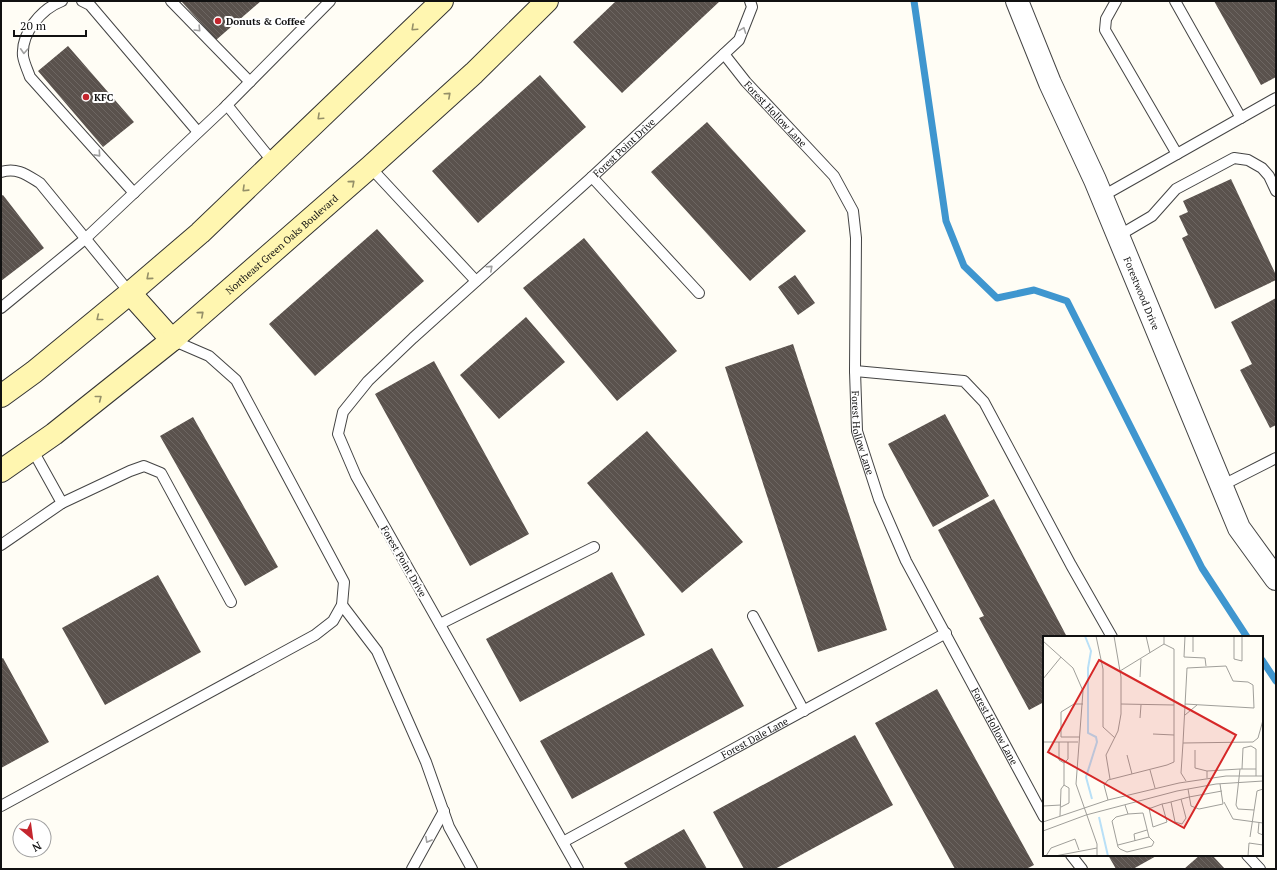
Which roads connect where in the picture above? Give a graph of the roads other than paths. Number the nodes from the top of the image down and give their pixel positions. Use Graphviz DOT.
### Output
graph roads {
  1 [pos="62,1"];
  2 [pos="171,1"];
  3 [pos="330,1"];
  4 [pos="442,1"];
  5 [pos="547,1"];
  6 [pos="750,1"];
  7 [pos="1017,1"];
  8 [pos="1116,1"];
  9 [pos="1175,1"];
  10 [pos="86,3"];
  11 [pos="724,54"];
  12 [pos="250,82"];
  13 [pos="1276,98"];
  14 [pos="227,105"];
  15 [pos="1242,118"];
  16 [pos="198,132"];
  17 [pos="1177,154"];
  18 [pos="273,162"];
  19 [pos="370,167"];
  20 [pos="1,172"];
  21 [pos="592,176"];
  22 [pos="1276,190"];
  23 [pos="134,193"];
  24 [pos="1102,197"];
  25 [pos="1118,236"];
  26 [pos="85,239"];
  27 [pos="476,281"];
  28 [pos="699,293"];
  29 [pos="130,294"];
  30 [pos="1,308"];
  31 [pos="172,340"];
  32 [pos="855,371"];
  33 [pos="1,396"];
  34 [pos="32,450"];
  35 [pos="1276,458"];
  36 [pos="1,470"];
  37 [pos="1221,486"];
  38 [pos="62,503"];
  39 [pos="1,545"];
  40 [pos="594,547"];
  41 [pos="1276,580"];
  42 [pos="231,602"];
  43 [pos="342,605"];
  44 [pos="753,616"];
  45 [pos="440,624"];
  46 [pos="946,633"];
  47 [pos="1111,636"];
  48 [pos="804,711"];
  49 [pos="1,806"];
  50 [pos="444,811"];
  51 [pos="1043,815"];
  52 [pos="563,842"];
  53 [pos="1072,856"];
  54 [pos="1248,856"];
  55 [pos="412,869"];
  56 [pos="472,869"];
  57 [pos="578,869"];
  58 [pos="1082,869"];
  59 [pos="1260,869"];
  1 -- 23 [label="lane, one-way"];
  2 -- 12 [label="lane, one-way"];
  3 -- 12 [label="lane"];
  4 -- 18 [label="main road, one-way"];
  19 -- 5 [label="main road, Northeast Green Oaks Boulevard, one-way"];
  11 -- 6 [label="lane, Forest Point Drive, one-way"];
  7 -- 24 [label="street, Forestwood Drive"];
  8 -- 17 [label="lane"];
  9 -- 15 [label="lane"];
  10 -- 16 [label="lane"];
  11 -- 21 [label="lane, Forest Point Drive"];
  11 -- 32 [label="lane, Forest Hollow Lane"];
  12 -- 14 [label="lane"];
  13 -- 15 [label="lane"];
  14 -- 16 [label="lane"];
  14 -- 18 [label="lane"];
  15 -- 17 [label="lane"];
  16 -- 23 [label="lane"];
  17 -- 24 [label="lane"];
  18 -- 29 [label="main road, one-way"];
  19 -- 27 [label="lane"];
  31 -- 19 [label="main road, Northeast Green Oaks Boulevard, one-way"];
  20 -- 26 [label="lane"];
  27 -- 21 [label="lane, Forest Point Drive, one-way"];
  21 -- 28 [label="lane"];
  22 -- 25 [label="lane"];
  23 -- 26 [label="lane"];
  24 -- 25 [label="street, Forestwood Drive"];
  25 -- 37 [label="street, Forestwood Drive"];
  26 -- 29 [label="lane"];
  26 -- 30 [label="lane"];
  27 -- 45 [label="lane, Forest Point Drive"];
  29 -- 31 [label="main road"];
  29 -- 33 [label="main road, one-way"];
  34 -- 31 [label="main road, Northeast Green Oaks Boulevard, one-way"];
  31 -- 43 [label="lane"];
  32 -- 46 [label="lane, Forest Hollow Lane"];
  32 -- 47 [label="lane"];
  34 -- 36 [label="main road, Northeast Green Oaks Boulevard"];
  34 -- 38 [label="lane"];
  35 -- 37 [label="lane"];
  37 -- 41 [label="street, Forestwood Drive"];
  38 -- 39 [label="lane"];
  38 -- 42 [label="lane"];
  40 -- 45 [label="lane"];
  43 -- 49 [label="lane"];
  43 -- 50 [label="lane"];
  44 -- 48 [label="lane"];
  45 -- 52 [label="lane, Forest Point Drive"];
  46 -- 48 [label="lane, Forest Dale Lane"];
  46 -- 51 [label="lane, Forest Hollow Lane"];
  48 -- 52 [label="lane, Forest Dale Lane"];
  50 -- 55 [label="lane, one-way"];
  50 -- 56 [label="lane"];
  52 -- 57 [label="lane, Forest Point Drive"];
  53 -- 58 [label="lane"];
  54 -- 59 [label="lane"];
}
